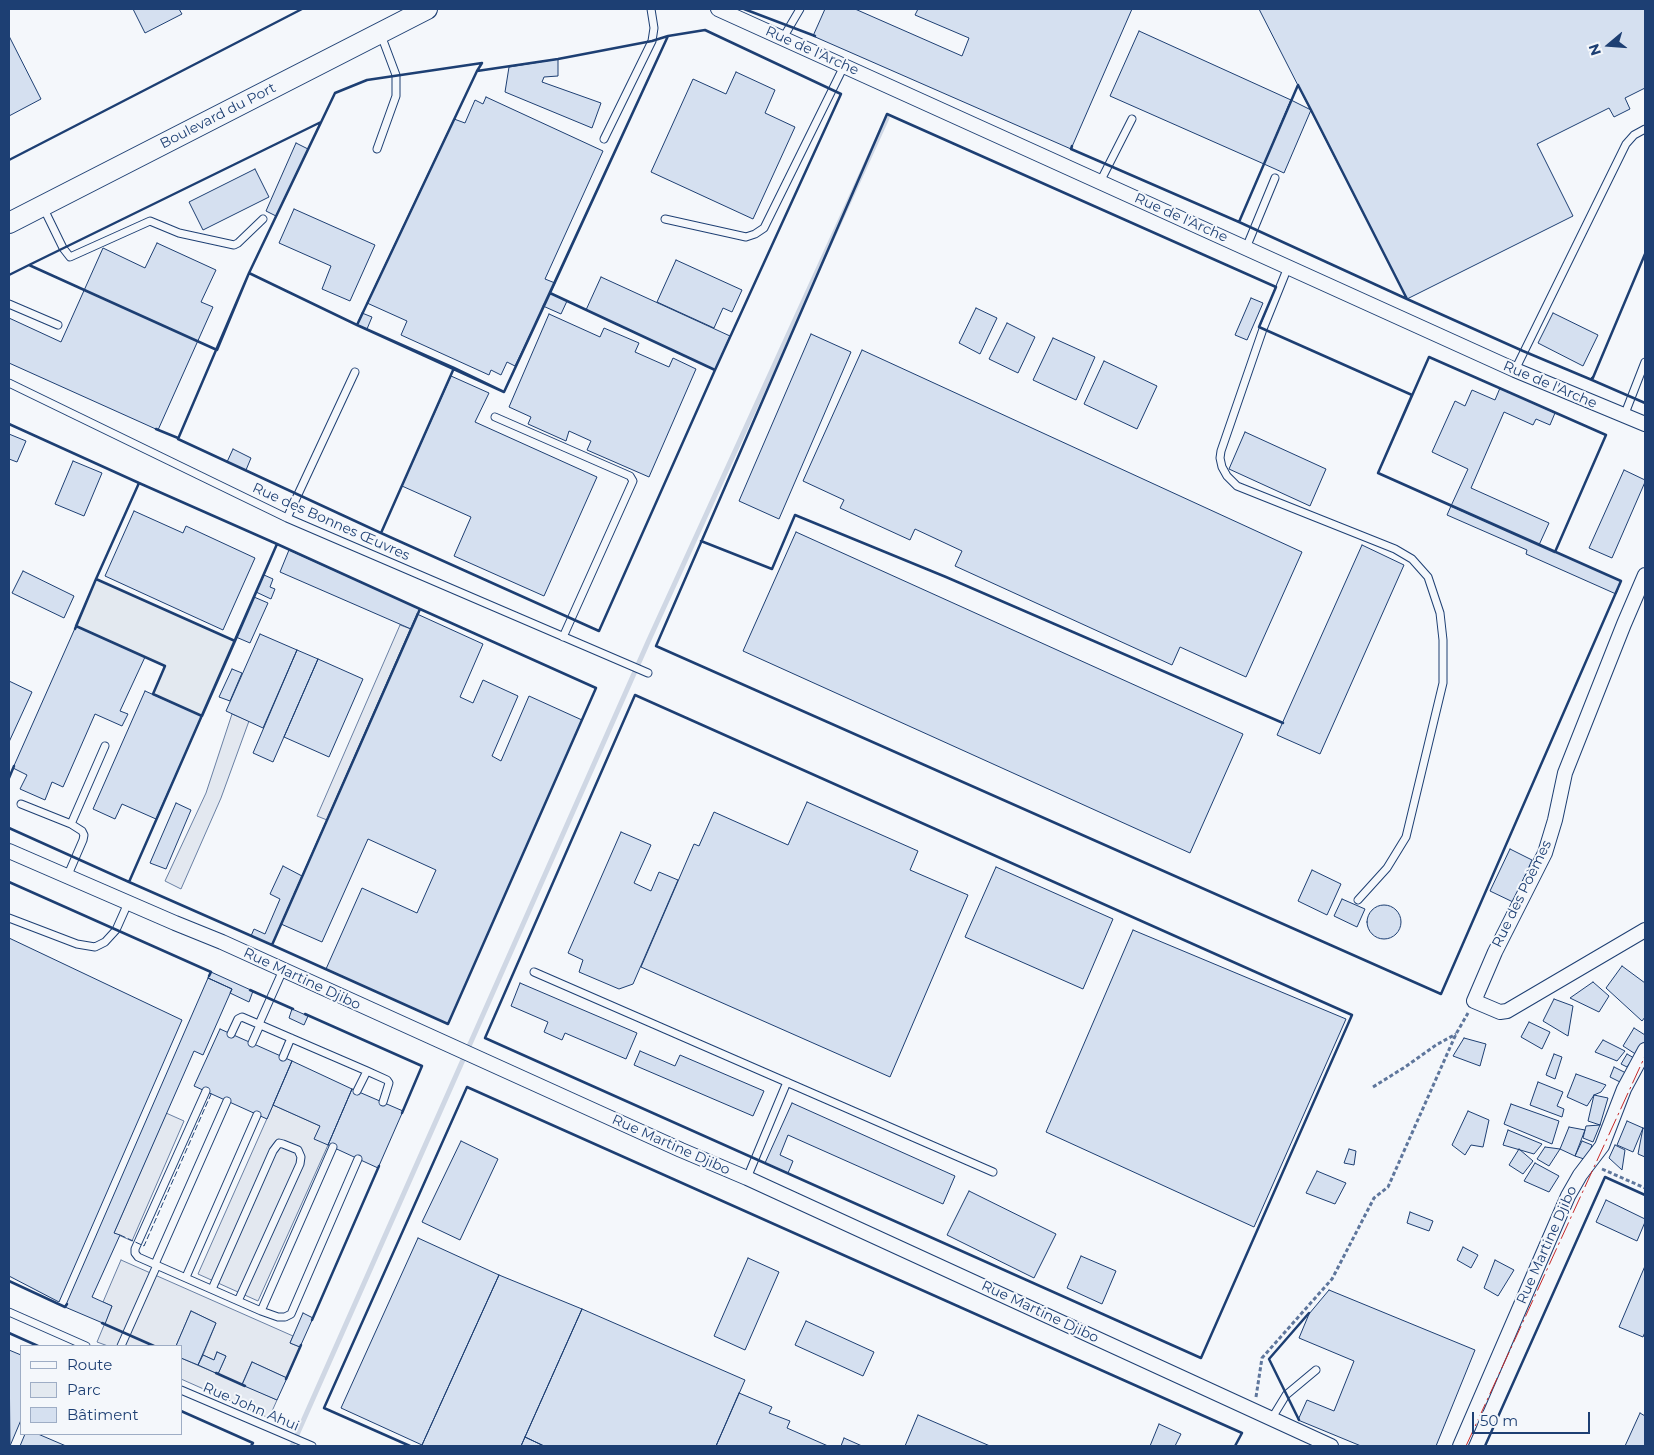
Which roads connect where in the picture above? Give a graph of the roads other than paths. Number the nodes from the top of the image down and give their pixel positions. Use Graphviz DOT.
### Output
graph roads {
  1 [pos="427,9"];
  2 [pos="652,9"];
  3 [pos="718,9"];
  4 [pos="800,9"];
  5 [pos="380,33"];
  6 [pos="783,38"];
  7 [pos="844,66"];
  8 [pos="1132,119"];
  9 [pos="1645,129"];
  10 [pos="604,139"];
  11 [pos="377,149"];
  12 [pos="1275,178"];
  13 [pos="1100,182"];
  14 [pos="42,206"];
  15 [pos="263,219"];
  16 [pos="665,219"];
  17 [pos="9,223"];
  18 [pos="1246,248"];
  19 [pos="1288,267"];
  20 [pos="9,304"];
  21 [pos="58,325"];
  22 [pos="1645,362"];
  23 [pos="1515,370"];
  24 [pos="356,372"];
  25 [pos="9,383"];
  26 [pos="495,416"];
  27 [pos="1624,416"];
  28 [pos="1645,424"];
  29 [pos="287,518"];
  30 [pos="1645,575"];
  31 [pos="563,637"];
  32 [pos="648,673"];
  33 [pos="105,746"];
  34 [pos="21,804"];
  35 [pos="71,824"];
  36 [pos="9,851"];
  37 [pos="67,876"];
  38 [pos="1358,900"];
  39 [pos="128,903"];
  40 [pos="9,918"];
  41 [pos="1645,930"];
  42 [pos="283,970"];
  43 [pos="534,972"];
  44 [pos="259,1024"];
  45 [pos="231,1034"];
  46 [pos="291,1038"];
  47 [pos="252,1043"];
  48 [pos="1645,1050"];
  49 [pos="282,1057"];
  50 [pos="367,1071"];
  51 [pos="787,1082"];
  52 [pos="206,1091"];
  53 [pos="357,1091"];
  54 [pos="227,1101"];
  55 [pos="383,1102"];
  56 [pos="258,1115"];
  57 [pos="333,1147"];
  58 [pos="358,1159"];
  59 [pos="993,1172"];
  60 [pos="747,1178"];
  61 [pos="156,1264"];
  62 [pos="186,1277"];
  63 [pos="212,1289"];
  64 [pos="238,1301"];
  65 [pos="261,1311"];
  66 [pos="9,1312"];
  67 [pos="84,1345"];
  68 [pos="121,1345"];
  69 [pos="1316,1370"];
  70 [pos="182,1390"];
  71 [pos="1272,1418"];
  72 [pos="312,1446"];
  73 [pos="1331,1446"];
  74 [pos="1460,1446"];
  1 -- 5 [label="main road, Boulevard du Port"];
  2 -- 10 [label="lane"];
  3 -- 6 [label="street, Rue de l'Arche"];
  4 -- 6 [label="lane"];
  5 -- 11 [label="lane"];
  5 -- 14 [label="main road, Boulevard du Port"];
  6 -- 7 [label="street, Rue de l'Arche"];
  7 -- 13 [label="street, Rue de l'Arche"];
  7 -- 16 [label="lane"];
  8 -- 13 [label="lane"];
  9 -- 23 [label="lane"];
  12 -- 18 [label="lane"];
  13 -- 18 [label="street, Rue de l'Arche"];
  14 -- 15 [label="lane"];
  14 -- 17 [label="main road, Boulevard du Port"];
  18 -- 19 [label="street, Rue de l'Arche"];
  19 -- 23 [label="street, Rue de l'Arche"];
  19 -- 38 [label="lane"];
  20 -- 21 [label="lane"];
  22 -- 27 [label="lane"];
  23 -- 27 [label="street, Rue de l'Arche"];
  24 -- 29 [label="lane"];
  25 -- 29 [label="lane, Rue des Bonnes Œuvres"];
  26 -- 31 [label="lane"];
  27 -- 28 [label="street, Rue de l'Arche"];
  29 -- 31 [label="lane, Rue des Bonnes Œuvres"];
  30 -- 41 [label="street, Rue des Poèmes"];
  31 -- 32 [label="lane, Rue des Bonnes Œuvres"];
  33 -- 35 [label="lane"];
  34 -- 35 [label="lane"];
  35 -- 37 [label="lane"];
  36 -- 37 [label="street, Rue Martine Djibo"];
  37 -- 39 [label="street, Rue Martine Djibo"];
  39 -- 40 [label="lane"];
  39 -- 42 [label="street, Rue Martine Djibo"];
  42 -- 44 [label="lane"];
  42 -- 60 [label="street, Rue Martine Djibo"];
  43 -- 51 [label="lane"];
  44 -- 45 [label="lane"];
  44 -- 46 [label="lane"];
  44 -- 47 [label="lane"];
  46 -- 49 [label="lane"];
  46 -- 50 [label="lane"];
  48 -- 74 [label="street, Rue Martine Djibo"];
  50 -- 53 [label="lane"];
  50 -- 55 [label="lane"];
  51 -- 59 [label="lane"];
  51 -- 60 [label="lane"];
  52 -- 61 [label="lane"];
  54 -- 61 [label="lane"];
  56 -- 62 [label="lane"];
  57 -- 65 [label="lane"];
  58 -- 65 [label="lane"];
  60 -- 71 [label="street, Rue Martine Djibo"];
  61 -- 62 [label="lane"];
  61 -- 68 [label="lane"];
  62 -- 63 [label="lane"];
  63 -- 64 [label="lane"];
  63 -- 64 [label="lane"];
  64 -- 65 [label="lane"];
  66 -- 67 [label="lane"];
  69 -- 71 [label="lane"];
  70 -- 72 [label="lane, Rue John Ahui"];
  71 -- 73 [label="street, Rue Martine Djibo"];
}
